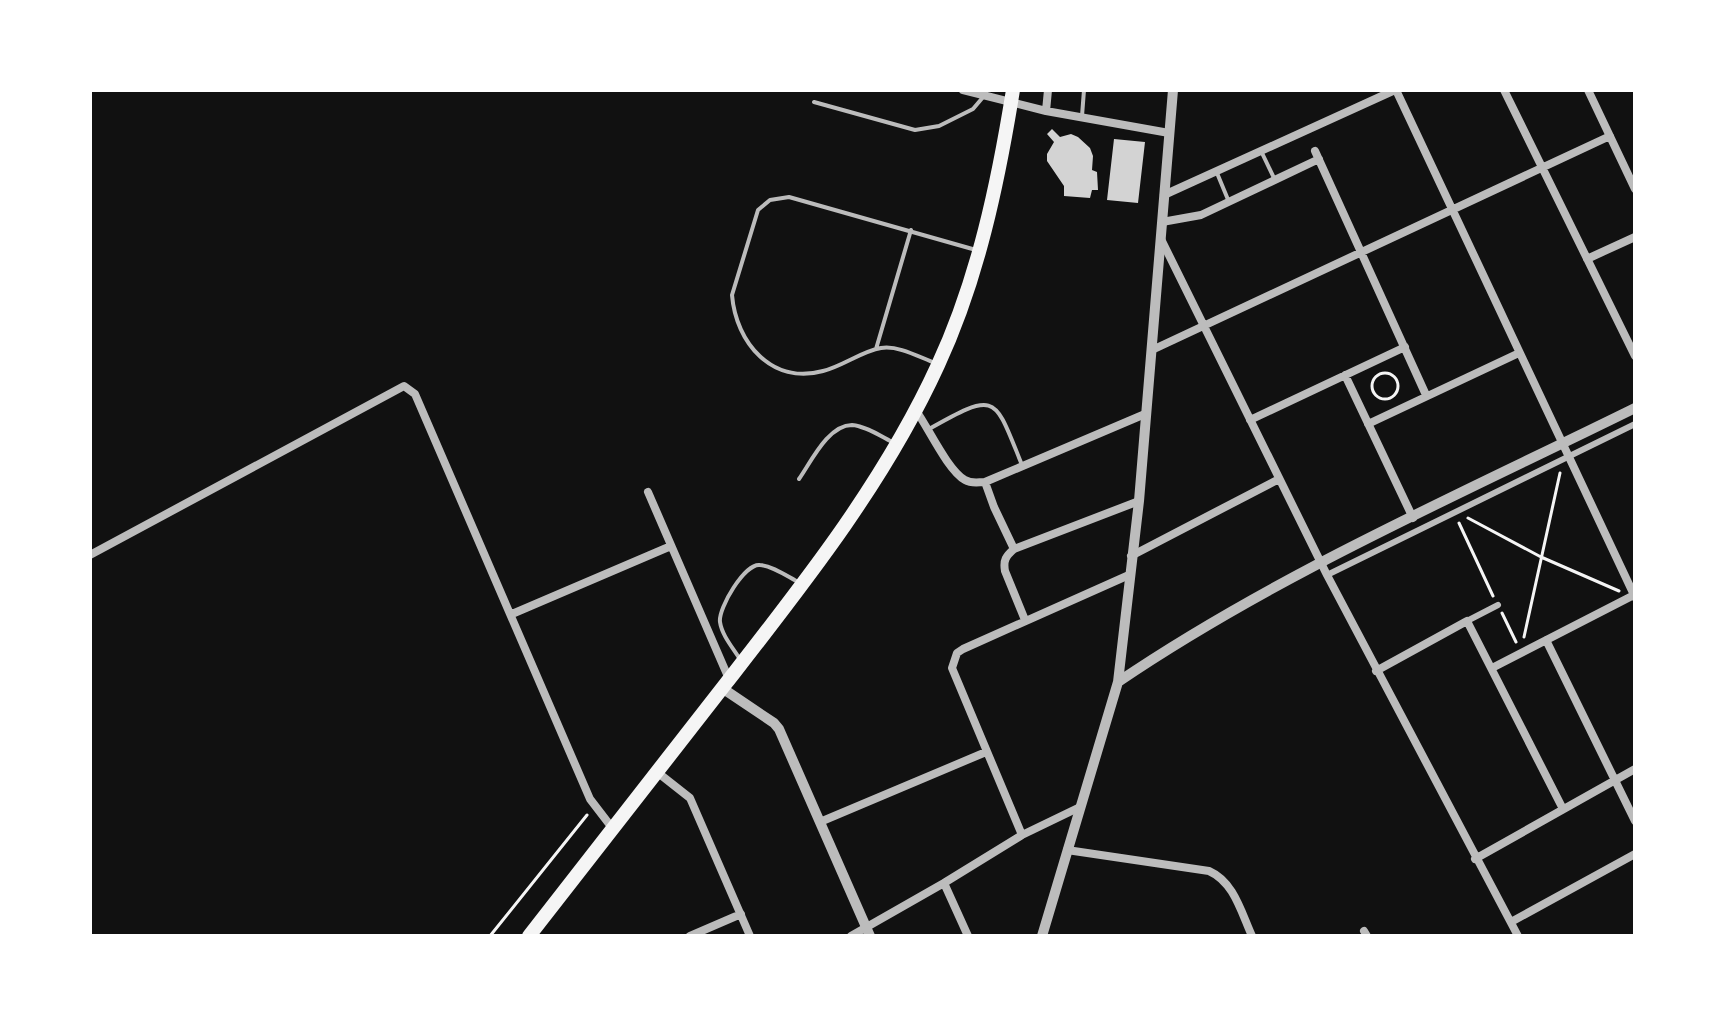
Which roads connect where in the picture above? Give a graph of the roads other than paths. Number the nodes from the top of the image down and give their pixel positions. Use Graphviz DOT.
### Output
graph roads {
  1 [pos="963,90"];
  2 [pos="1048,90"];
  3 [pos="1084,90"];
  4 [pos="1173,90"];
  5 [pos="1396,90"];
  6 [pos="1504,90"];
  7 [pos="1588,90"];
  8 [pos="984,96"];
  9 [pos="1012,97"];
  10 [pos="814,102"];
  11 [pos="1046,111"];
  12 [pos="1082,118"];
  13 [pos="1169,133"];
  14 [pos="1610,136"];
  15 [pos="1261,151"];
  16 [pos="1542,168"];
  17 [pos="1216,171"];
  18 [pos="1275,180"];
  19 [pos="1635,189"];
  20 [pos="1164,195"];
  21 [pos="1229,202"];
  22 [pos="1452,210"];
  23 [pos="1162,222"];
  24 [pos="911,230"];
  25 [pos="1635,237"];
  26 [pos="1160,238"];
  27 [pos="978,251"];
  28 [pos="1362,252"];
  29 [pos="1587,259"];
  30 [pos="1204,326"];
  31 [pos="1405,347"];
  32 [pos="876,349"];
  33 [pos="1152,350"];
  34 [pos="1519,353"];
  35 [pos="1635,356"];
  36 [pos="939,364"];
  37 [pos="1345,375"];
  38 [pos="1426,395"];
  39 [pos="1635,408"];
  40 [pos="915,409"];
  41 [pos="1145,414"];
  42 [pos="1250,420"];
  43 [pos="1368,424"];
  44 [pos="1635,424"];
  45 [pos="929,429"];
  46 [pos="896,444"];
  47 [pos="1562,444"];
  48 [pos="1567,456"];
  49 [pos="1022,465"];
  50 [pos="799,479"];
  51 [pos="1279,479"];
  52 [pos="985,482"];
  53 [pos="648,492"];
  54 [pos="1139,501"];
  55 [pos="1413,518"];
  56 [pos="671,546"];
  57 [pos="1014,549"];
  58 [pos="90,555"];
  59 [pos="1131,556"];
  60 [pos="1321,563"];
  61 [pos="1129,575"];
  62 [pos="1327,575"];
  63 [pos="802,584"];
  64 [pos="1634,596"];
  65 [pos="1498,605"];
  66 [pos="512,614"];
  67 [pos="1025,620"];
  68 [pos="1467,621"];
  69 [pos="1546,640"];
  70 [pos="742,663"];
  71 [pos="1492,668"];
  72 [pos="1376,671"];
  73 [pos="1118,682"];
  74 [pos="726,683"];
  75 [pos="986,752"];
  76 [pos="1635,769"];
  77 [pos="657,772"];
  78 [pos="1615,781"];
  79 [pos="1080,807"];
  80 [pos="1563,809"];
  81 [pos="1635,821"];
  82 [pos="820,822"];
  83 [pos="613,829"];
  84 [pos="1022,835"];
  85 [pos="1067,850"];
  86 [pos="1635,854"];
  87 [pos="1475,859"];
  88 [pos="944,883"];
  89 [pos="741,914"];
  90 [pos="1511,922"];
  91 [pos="868,932"];
  92 [pos="529,936"];
  93 [pos="690,936"];
  94 [pos="750,936"];
  95 [pos="851,936"];
  96 [pos="968,936"];
  97 [pos="1042,936"];
  98 [pos="1252,936"];
  99 [pos="1518,936"];
  1 -- 8 [label="street"];
  2 -- 11 [label="street"];
  3 -- 12 [label="lane"];
  4 -- 13 [label="street"];
  5 -- 15 [label="street"];
  5 -- 22 [label="street"];
  6 -- 16 [label="street"];
  7 -- 14 [label="street"];
  8 -- 9 [label="street"];
  8 -- 10 [label="lane"];
  9 -- 11 [label="street"];
  9 -- 27 [label="highway"];
  11 -- 12 [label="street"];
  12 -- 13 [label="street"];
  13 -- 20 [label="street"];
  14 -- 16 [label="street"];
  14 -- 19 [label="street"];
  15 -- 17 [label="street"];
  15 -- 18 [label="lane"];
  16 -- 22 [label="street"];
  16 -- 29 [label="street"];
  17 -- 20 [label="street"];
  17 -- 21 [label="lane"];
  18 -- 21 [label="street"];
  18 -- 28 [label="street"];
  20 -- 23 [label="street"];
  21 -- 23 [label="street"];
  22 -- 28 [label="street"];
  22 -- 34 [label="street"];
  23 -- 26 [label="street"];
  24 -- 27 [label="lane"];
  24 -- 32 [label="lane"];
  24 -- 32 [label="lane"];
  25 -- 29 [label="street"];
  26 -- 30 [label="street"];
  26 -- 33 [label="street"];
  27 -- 36 [label="highway"];
  28 -- 30 [label="street"];
  28 -- 31 [label="street"];
  29 -- 35 [label="street"];
  30 -- 33 [label="street"];
  30 -- 42 [label="street"];
  31 -- 37 [label="street"];
  31 -- 38 [label="street"];
  32 -- 36 [label="lane"];
  33 -- 41 [label="street"];
  34 -- 38 [label="street"];
  34 -- 47 [label="street"];
  36 -- 40 [label="highway"];
  37 -- 42 [label="street"];
  37 -- 43 [label="street"];
  38 -- 43 [label="street"];
  39 -- 47 [label="street"];
  40 -- 45 [label="street"];
  40 -- 46 [label="highway"];
  41 -- 49 [label="street"];
  41 -- 54 [label="street"];
  42 -- 51 [label="street"];
  43 -- 55 [label="street"];
  44 -- 48 [label="street"];
  45 -- 49 [label="lane"];
  45 -- 52 [label="street"];
  46 -- 50 [label="lane"];
  46 -- 63 [label="highway"];
  47 -- 48 [label="street"];
  47 -- 55 [label="street"];
  48 -- 62 [label="street"];
  48 -- 64 [label="street"];
  49 -- 52 [label="street"];
  51 -- 59 [label="street"];
  51 -- 60 [label="street"];
  52 -- 57 [label="street"];
  53 -- 56 [label="street"];
  54 -- 57 [label="street"];
  54 -- 59 [label="street"];
  55 -- 60 [label="street"];
  56 -- 66 [label="street"];
  56 -- 74 [label="street"];
  57 -- 67 [label="street"];
  58 -- 66 [label="street"];
  59 -- 61 [label="street"];
  60 -- 62 [label="street"];
  60 -- 73 [label="street"];
  61 -- 67 [label="street"];
  61 -- 73 [label="street"];
  62 -- 72 [label="street"];
  63 -- 70 [label="highway"];
  63 -- 70 [label="lane"];
  64 -- 69 [label="street"];
  65 -- 68 [label="street"];
  66 -- 83 [label="street"];
  67 -- 75 [label="street"];
  68 -- 71 [label="street"];
  68 -- 72 [label="street"];
  69 -- 71 [label="street"];
  69 -- 78 [label="street"];
  70 -- 74 [label="highway"];
  71 -- 80 [label="street"];
  72 -- 87 [label="street"];
  73 -- 79 [label="street"];
  74 -- 77 [label="highway"];
  74 -- 82 [label="street"];
  75 -- 82 [label="street"];
  75 -- 84 [label="street"];
  76 -- 78 [label="street"];
  77 -- 83 [label="highway"];
  77 -- 89 [label="street"];
  78 -- 80 [label="street"];
  78 -- 81 [label="street"];
  79 -- 84 [label="street"];
  79 -- 85 [label="street"];
  80 -- 87 [label="street"];
  82 -- 91 [label="street"];
  83 -- 92 [label="highway"];
  84 -- 88 [label="street"];
  85 -- 97 [label="street"];
  85 -- 98 [label="street"];
  86 -- 90 [label="street"];
  87 -- 90 [label="street"];
  88 -- 91 [label="street"];
  88 -- 96 [label="street"];
  89 -- 93 [label="street"];
  89 -- 94 [label="street"];
  90 -- 99 [label="street"];
  91 -- 95 [label="street"];
}
